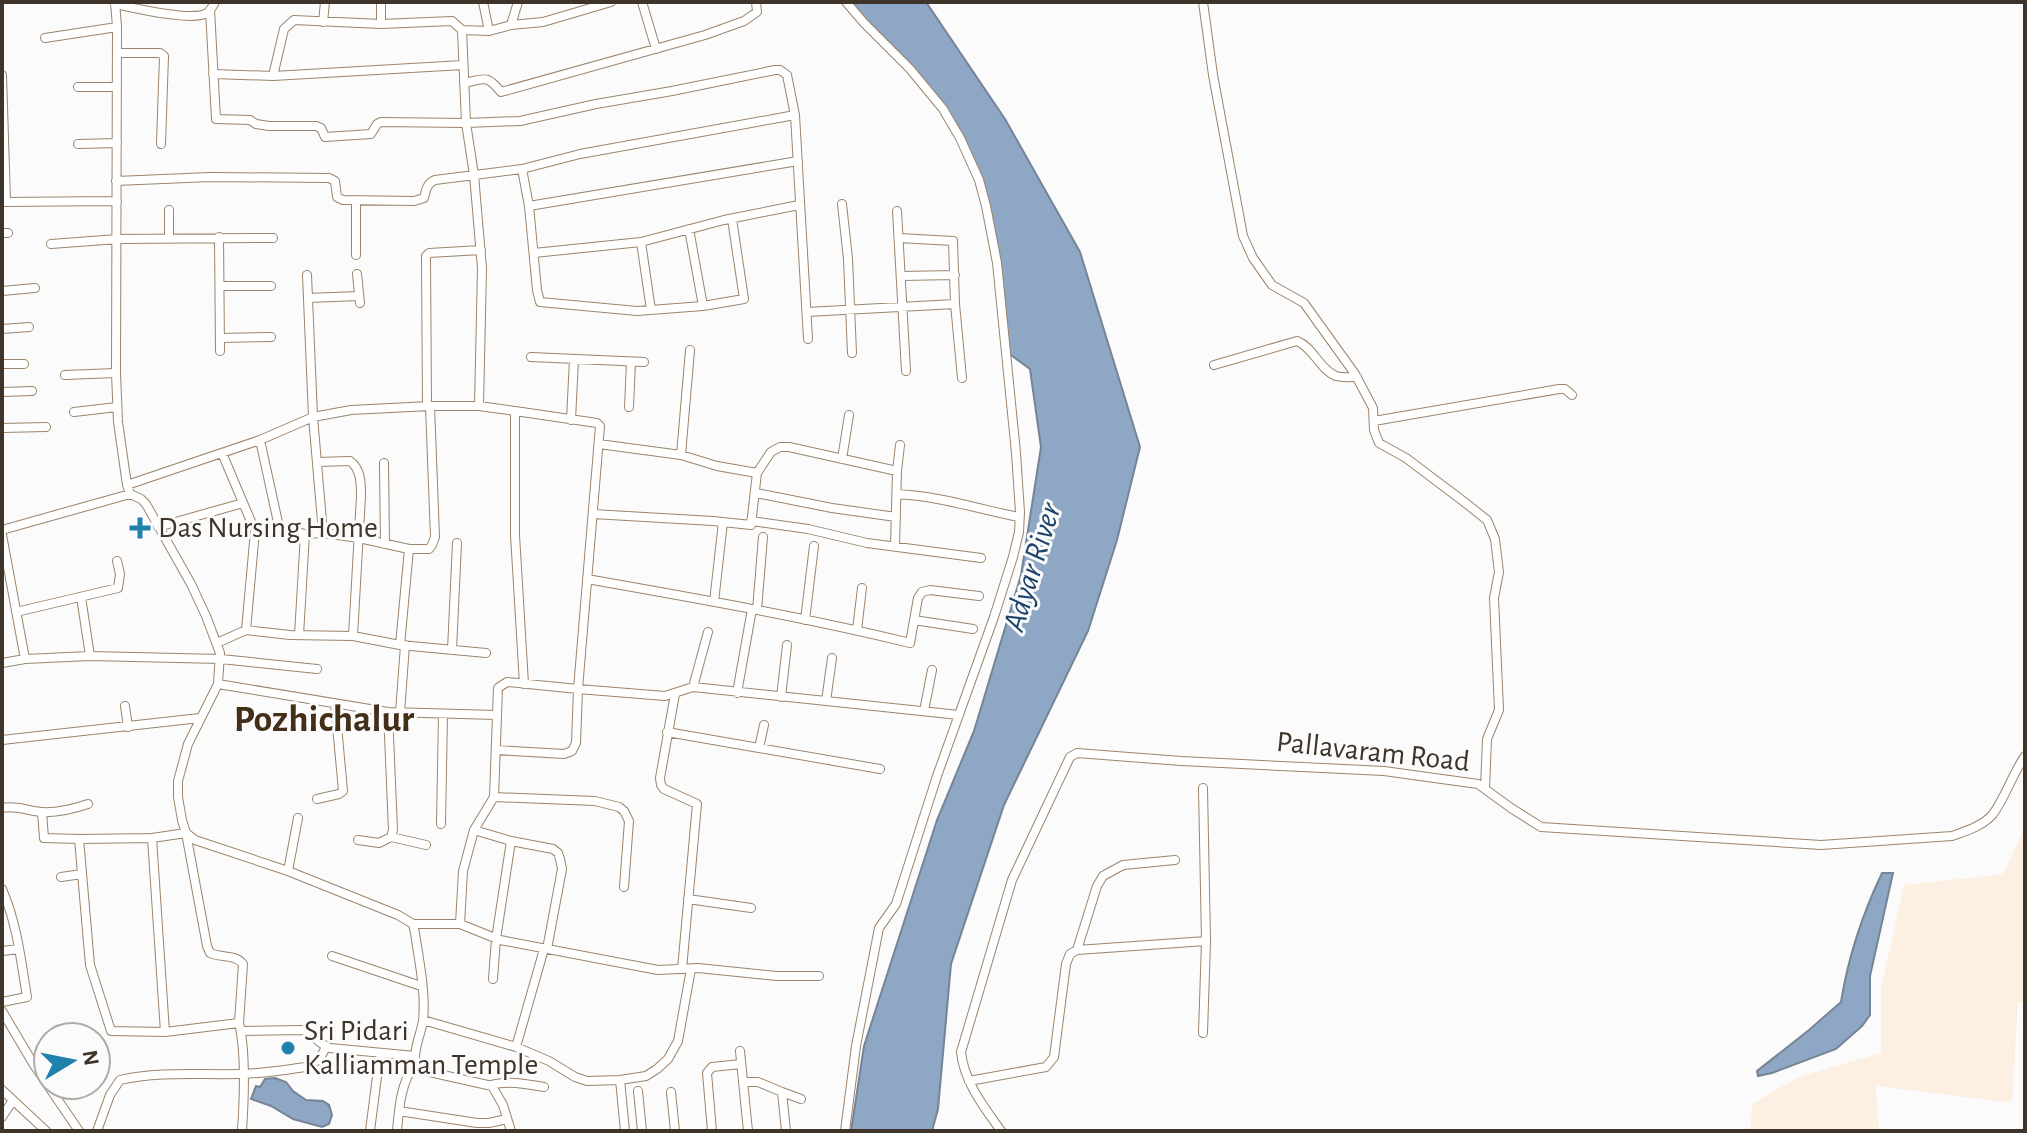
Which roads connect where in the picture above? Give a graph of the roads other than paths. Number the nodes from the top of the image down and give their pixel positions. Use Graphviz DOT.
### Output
graph roads {
  1 [pos="178,2"];
  2 [pos="325,2"];
  3 [pos="381,2"];
  4 [pos="483,2"];
  5 [pos="518,2"];
  6 [pos="611,2"];
  7 [pos="642,2"];
  8 [pos="756,2"];
  9 [pos="846,2"];
  10 [pos="1203,2"];
  11 [pos="115,3"];
  12 [pos="151,6"];
  13 [pos="212,6"];
  14 [pos="177,15"];
  15 [pos="323,22"];
  16 [pos="381,24"];
  17 [pos="511,25"];
  18 [pos="117,27"];
  19 [pos="462,30"];
  20 [pos="489,31"];
  21 [pos="45,38"];
  22 [pos="656,49"];
  23 [pos="117,53"];
  24 [pos="463,65"];
  25 [pos="213,74"];
  26 [pos="2,75"];
  27 [pos="273,76"];
  28 [pos="464,83"];
  29 [pos="78,87"];
  30 [pos="117,87"];
  31 [pos="795,115"];
  32 [pos="466,123"];
  33 [pos="117,143"];
  34 [pos="78,144"];
  35 [pos="161,144"];
  36 [pos="798,161"];
  37 [pos="522,169"];
  38 [pos="474,175"];
  39 [pos="116,181"];
  40 [pos="356,200"];
  41 [pos="117,201"];
  42 [pos="4,202"];
  43 [pos="842,204"];
  44 [pos="799,205"];
  45 [pos="529,206"];
  46 [pos="169,210"];
  47 [pos="897,211"];
  48 [pos="732,219"];
  49 [pos="689,229"];
  50 [pos="219,237"];
  51 [pos="169,238"];
  52 [pos="273,238"];
  53 [pos="899,238"];
  54 [pos="118,239"];
  55 [pos="641,242"];
  56 [pos="51,244"];
  57 [pos="481,250"];
  58 [pos="534,253"];
  59 [pos="356,255"];
  60 [pos="357,274"];
  61 [pos="307,275"];
  62 [pos="955,275"];
  63 [pos="901,276"];
  64 [pos="220,286"];
  65 [pos="271,286"];
  66 [pos="35,288"];
  67 [pos="2,291"];
  68 [pos="308,298"];
  69 [pos="955,304"];
  70 [pos="703,306"];
  71 [pos="901,306"];
  72 [pos="651,310"];
  73 [pos="850,310"];
  74 [pos="807,312"];
  75 [pos="29,327"];
  76 [pos="2,329"];
  77 [pos="271,337"];
  78 [pos="220,338"];
  79 [pos="808,339"];
  80 [pos="690,350"];
  81 [pos="220,351"];
  82 [pos="852,353"];
  83 [pos="531,357"];
  84 [pos="574,359"];
  85 [pos="631,362"];
  86 [pos="644,362"];
  87 [pos="2,364"];
  88 [pos="24,364"];
  89 [pos="1214,365"];
  90 [pos="906,371"];
  91 [pos="116,373"];
  92 [pos="65,375"];
  93 [pos="1357,377"];
  94 [pos="962,378"];
  95 [pos="32,391"];
  96 [pos="2,392"];
  97 [pos="1572,395"];
  98 [pos="428,406"];
  99 [pos="479,406"];
  100 [pos="117,407"];
  101 [pos="629,407"];
  102 [pos="515,411"];
  103 [pos="74,412"];
  104 [pos="849,415"];
  105 [pos="313,417"];
  106 [pos="571,420"];
  107 [pos="1374,421"];
  108 [pos="46,427"];
  109 [pos="2,428"];
  110 [pos="260,440"];
  111 [pos="599,444"];
  112 [pos="900,445"];
  113 [pos="222,453"];
  114 [pos="681,455"];
  115 [pos="842,459"];
  116 [pos="317,462"];
  117 [pos="384,463"];
  118 [pos="897,471"];
  119 [pos="757,473"];
  120 [pos="129,489"];
  121 [pos="756,493"];
  122 [pos="897,494"];
  123 [pos="243,503"];
  124 [pos="593,514"];
  125 [pos="896,517"];
  126 [pos="1019,517"];
  127 [pos="751,521"];
  128 [pos="723,522"];
  129 [pos="158,527"];
  130 [pos="279,527"];
  131 [pos="255,531"];
  132 [pos="2,532"];
  133 [pos="323,533"];
  134 [pos="305,534"];
  135 [pos="763,537"];
  136 [pos="359,538"];
  137 [pos="457,543"];
  138 [pos="385,544"];
  139 [pos="814,546"];
  140 [pos="895,546"];
  141 [pos="409,549"];
  142 [pos="981,558"];
  143 [pos="117,561"];
  144 [pos="587,579"];
  145 [pos="862,588"];
  146 [pos="979,596"];
  147 [pos="81,597"];
  148 [pos="714,602"];
  149 [pos="754,610"];
  150 [pos="16,612"];
  151 [pos="805,620"];
  152 [pos="914,620"];
  153 [pos="973,629"];
  154 [pos="246,630"];
  155 [pos="857,630"];
  156 [pos="708,632"];
  157 [pos="299,635"];
  158 [pos="353,636"];
  159 [pos="217,643"];
  160 [pos="402,645"];
  161 [pos="787,645"];
  162 [pos="452,650"];
  163 [pos="486,653"];
  164 [pos="90,656"];
  165 [pos="832,658"];
  166 [pos="25,659"];
  167 [pos="221,659"];
  168 [pos="2,663"];
  169 [pos="317,669"];
  170 [pos="932,670"];
  171 [pos="218,684"];
  172 [pos="524,684"];
  173 [pos="693,687"];
  174 [pos="578,689"];
  175 [pos="737,693"];
  176 [pos="675,694"];
  177 [pos="781,697"];
  178 [pos="826,701"];
  179 [pos="335,704"];
  180 [pos="125,706"];
  181 [pos="924,711"];
  182 [pos="388,712"];
  183 [pos="400,713"];
  184 [pos="443,714"];
  185 [pos="497,715"];
  186 [pos="959,715"];
  187 [pos="200,718"];
  188 [pos="764,725"];
  189 [pos="128,727"];
  190 [pos="667,732"];
  191 [pos="2,740"];
  192 [pos="759,748"];
  193 [pos="496,750"];
  194 [pos="2025,756"];
  195 [pos="880,769"];
  196 [pos="1203,788"];
  197 [pos="1485,789"];
  198 [pos="494,797"];
  199 [pos="317,799"];
  200 [pos="88,804"];
  201 [pos="2,808"];
  202 [pos="42,812"];
  203 [pos="298,818"];
  204 [pos="441,824"];
  205 [pos="474,830"];
  206 [pos="186,833"];
  207 [pos="391,837"];
  208 [pos="152,838"];
  209 [pos="79,839"];
  210 [pos="358,840"];
  211 [pos="511,841"];
  212 [pos="426,845"];
  213 [pos="1175,860"];
  214 [pos="288,871"];
  215 [pos="82,874"];
  216 [pos="61,877"];
  217 [pos="624,887"];
  218 [pos="2,889"];
  219 [pos="688,899"];
  220 [pos="751,908"];
  221 [pos="413,924"];
  222 [pos="460,924"];
  223 [pos="496,939"];
  224 [pos="1206,941"];
  225 [pos="19,949"];
  226 [pos="546,949"];
  227 [pos="1077,950"];
  228 [pos="2,951"];
  229 [pos="332,956"];
  230 [pos="687,969"];
  231 [pos="819,976"];
  232 [pos="493,979"];
  233 [pos="421,986"];
  234 [pos="2,1002"];
  235 [pos="2,1011"];
  236 [pos="423,1020"];
  237 [pos="240,1027"];
  238 [pos="165,1032"];
  239 [pos="1203,1033"];
  240 [pos="326,1046"];
  241 [pos="516,1047"];
  242 [pos="740,1051"];
  243 [pos="382,1053"];
  244 [pos="415,1060"];
  245 [pos="741,1064"];
  246 [pos="243,1074"];
  247 [pos="620,1080"];
  248 [pos="969,1081"];
  249 [pos="743,1082"];
  250 [pos="491,1085"];
  251 [pos="544,1087"];
  252 [pos="2,1090"];
  253 [pos="638,1091"];
  254 [pos="671,1092"];
  255 [pos="782,1092"];
  256 [pos="801,1099"];
  257 [pos="13,1100"];
  258 [pos="399,1111"];
  259 [pos="2,1117"];
  260 [pos="507,1119"];
  261 [pos="46,1131"];
  262 [pos="79,1131"];
  263 [pos="97,1131"];
  264 [pos="242,1131"];
  265 [pos="370,1131"];
  266 [pos="397,1131"];
  267 [pos="511,1131"];
  268 [pos="625,1131"];
  269 [pos="642,1131"];
  270 [pos="675,1131"];
  271 [pos="712,1131"];
  272 [pos="748,1131"];
  273 [pos="786,1131"];
  274 [pos="845,1131"];
  275 [pos="1001,1131"];
  1 -- 14 [label="street"];
  2 -- 15 [label="street"];
  3 -- 16 [label="street"];
  4 -- 20 [label="street"];
  5 -- 17 [label="street"];
  6 -- 17 [label="street"];
  7 -- 22 [label="street"];
  8 -- 22 [label="street"];
  9 -- 126 [label="street"];
  10 -- 93 [label="street"];
  11 -- 12 [label="street"];
  11 -- 18 [label="street"];
  12 -- 14 [label="street"];
  13 -- 14 [label="street"];
  13 -- 25 [label="street"];
  15 -- 16 [label="street"];
  15 -- 27 [label="street"];
  16 -- 19 [label="street"];
  17 -- 20 [label="street"];
  18 -- 21 [label="street"];
  18 -- 23 [label="street"];
  19 -- 20 [label="street"];
  19 -- 24 [label="street"];
  22 -- 28 [label="street"];
  23 -- 30 [label="street"];
  23 -- 35 [label="street"];
  24 -- 27 [label="street"];
  24 -- 28 [label="street"];
  25 -- 27 [label="street"];
  25 -- 32 [label="street"];
  26 -- 42 [label="street"];
  28 -- 32 [label="street"];
  29 -- 30 [label="street"];
  30 -- 33 [label="street"];
  31 -- 32 [label="street"];
  31 -- 36 [label="street"];
  31 -- 37 [label="street"];
  32 -- 38 [label="street"];
  33 -- 34 [label="street"];
  33 -- 39 [label="street"];
  36 -- 44 [label="street"];
  36 -- 45 [label="street"];
  37 -- 38 [label="street"];
  37 -- 45 [label="street"];
  38 -- 40 [label="street"];
  38 -- 57 [label="street"];
  39 -- 40 [label="street"];
  39 -- 41 [label="street"];
  40 -- 59 [label="street"];
  41 -- 42 [label="street"];
  41 -- 54 [label="street"];
  43 -- 73 [label="street"];
  44 -- 48 [label="street"];
  44 -- 74 [label="street"];
  45 -- 58 [label="street"];
  46 -- 51 [label="street"];
  47 -- 53 [label="street"];
  48 -- 49 [label="street"];
  48 -- 70 [label="street"];
  49 -- 55 [label="street"];
  49 -- 70 [label="street"];
  50 -- 51 [label="street"];
  50 -- 52 [label="street"];
  50 -- 64 [label="street"];
  51 -- 54 [label="street"];
  53 -- 62 [label="street"];
  53 -- 63 [label="street"];
  54 -- 56 [label="street"];
  54 -- 91 [label="street"];
  55 -- 58 [label="street"];
  55 -- 72 [label="street"];
  57 -- 98 [label="street"];
  57 -- 99 [label="street"];
  58 -- 72 [label="street"];
  60 -- 68 [label="street"];
  61 -- 68 [label="street"];
  62 -- 63 [label="street"];
  62 -- 69 [label="street"];
  63 -- 71 [label="street"];
  64 -- 65 [label="street"];
  64 -- 78 [label="street"];
  66 -- 67 [label="street"];
  68 -- 105 [label="street"];
  69 -- 71 [label="street"];
  69 -- 94 [label="street"];
  70 -- 72 [label="street"];
  71 -- 73 [label="street"];
  71 -- 90 [label="street"];
  73 -- 74 [label="street"];
  73 -- 82 [label="street"];
  74 -- 79 [label="street"];
  75 -- 76 [label="street"];
  77 -- 78 [label="street"];
  78 -- 81 [label="street"];
  80 -- 114 [label="street"];
  83 -- 84 [label="street"];
  84 -- 85 [label="street"];
  84 -- 106 [label="street"];
  85 -- 86 [label="street"];
  85 -- 101 [label="street"];
  87 -- 88 [label="street"];
  89 -- 93 [label="street"];
  91 -- 92 [label="street"];
  91 -- 100 [label="street"];
  93 -- 107 [label="street"];
  95 -- 96 [label="street"];
  97 -- 107 [label="street"];
  98 -- 99 [label="street"];
  98 -- 105 [label="street"];
  98 -- 141 [label="street"];
  99 -- 102 [label="street"];
  100 -- 103 [label="street"];
  100 -- 120 [label="street"];
  102 -- 106 [label="street"];
  102 -- 172 [label="street"];
  104 -- 115 [label="street"];
  105 -- 110 [label="street"];
  105 -- 116 [label="street"];
  106 -- 111 [label="street"];
  107 -- 197 [label="street"];
  108 -- 109 [label="street"];
  110 -- 113 [label="street"];
  110 -- 130 [label="street"];
  111 -- 114 [label="street"];
  111 -- 124 [label="street"];
  112 -- 118 [label="street"];
  113 -- 120 [label="street"];
  113 -- 123 [label="street"];
  114 -- 119 [label="street"];
  115 -- 118 [label="street"];
  115 -- 119 [label="street"];
  116 -- 133 [label="street"];
  116 -- 136 [label="street"];
  117 -- 138 [label="street"];
  118 -- 122 [label="street"];
  119 -- 121 [label="street"];
  120 -- 129 [label="street"];
  120 -- 132 [label="street"];
  121 -- 125 [label="street"];
  121 -- 127 [label="street"];
  122 -- 125 [label="street"];
  122 -- 126 [label="street"];
  123 -- 129 [label="street"];
  123 -- 131 [label="street"];
  124 -- 128 [label="street"];
  124 -- 144 [label="street"];
  125 -- 140 [label="street"];
  126 -- 186 [label="street"];
  127 -- 128 [label="street"];
  127 -- 140 [label="street"];
  128 -- 148 [label="street"];
  129 -- 159 [label="street"];
  130 -- 131 [label="street"];
  130 -- 134 [label="street"];
  131 -- 154 [label="street"];
  132 -- 150 [label="street"];
  133 -- 134 [label="street"];
  133 -- 136 [label="street"];
  134 -- 157 [label="street"];
  135 -- 149 [label="street"];
  136 -- 138 [label="street"];
  136 -- 158 [label="street"];
  137 -- 162 [label="street"];
  138 -- 141 [label="street"];
  139 -- 151 [label="street"];
  140 -- 142 [label="street"];
  141 -- 160 [label="street"];
  143 -- 147 [label="street"];
  144 -- 148 [label="street"];
  144 -- 174 [label="street"];
  145 -- 155 [label="street"];
  146 -- 152 [label="street"];
  147 -- 150 [label="street"];
  147 -- 164 [label="street"];
  148 -- 149 [label="street"];
  149 -- 151 [label="street"];
  149 -- 175 [label="street"];
  150 -- 166 [label="street"];
  151 -- 155 [label="street"];
  152 -- 153 [label="street"];
  152 -- 155 [label="street"];
  154 -- 157 [label="street"];
  154 -- 159 [label="street"];
  156 -- 173 [label="street"];
  157 -- 158 [label="street"];
  158 -- 160 [label="street"];
  159 -- 167 [label="street"];
  160 -- 162 [label="street"];
  160 -- 183 [label="street"];
  161 -- 177 [label="street"];
  162 -- 163 [label="street"];
  164 -- 166 [label="street"];
  164 -- 167 [label="street"];
  165 -- 178 [label="street"];
  166 -- 168 [label="street"];
  167 -- 169 [label="street"];
  167 -- 171 [label="street"];
  170 -- 181 [label="street"];
  171 -- 179 [label="street"];
  171 -- 187 [label="street"];
  172 -- 174 [label="street"];
  172 -- 185 [label="street"];
  173 -- 175 [label="street"];
  173 -- 176 [label="street"];
  174 -- 176 [label="street"];
  174 -- 193 [label="street"];
  175 -- 177 [label="street"];
  176 -- 190 [label="street"];
  177 -- 178 [label="street"];
  178 -- 181 [label="street"];
  179 -- 182 [label="street"];
  179 -- 199 [label="street"];
  180 -- 189 [label="street"];
  181 -- 186 [label="street"];
  182 -- 183 [label="street"];
  182 -- 207 [label="street"];
  183 -- 184 [label="street"];
  184 -- 185 [label="street"];
  184 -- 204 [label="street"];
  185 -- 193 [label="street"];
  186 -- 274 [label="street"];
  187 -- 189 [label="street"];
  187 -- 206 [label="street"];
  188 -- 192 [label="street"];
  189 -- 191 [label="street"];
  190 -- 192 [label="street"];
  190 -- 219 [label="street"];
  192 -- 195 [label="street"];
  193 -- 198 [label="street"];
  194 -- 197 [label="street, Pallavaram Road"];
  196 -- 224 [label="street"];
  197 -- 248 [label="street, Pallavaram Road"];
  198 -- 205 [label="street"];
  198 -- 217 [label="street"];
  200 -- 202 [label="street"];
  201 -- 202 [label="street"];
  202 -- 209 [label="street"];
  203 -- 214 [label="street"];
  205 -- 211 [label="street"];
  205 -- 222 [label="street"];
  206 -- 208 [label="street"];
  206 -- 214 [label="street"];
  206 -- 237 [label="street"];
  207 -- 210 [label="street"];
  207 -- 212 [label="street"];
  208 -- 209 [label="street"];
  208 -- 238 [label="street"];
  209 -- 215 [label="street"];
  211 -- 223 [label="street"];
  211 -- 226 [label="street"];
  213 -- 227 [label="street"];
  214 -- 221 [label="street"];
  215 -- 216 [label="street"];
  215 -- 238 [label="street"];
  218 -- 225 [label="street"];
  219 -- 220 [label="street"];
  219 -- 230 [label="street"];
  221 -- 222 [label="street"];
  221 -- 233 [label="street"];
  222 -- 223 [label="street"];
  223 -- 226 [label="street"];
  223 -- 232 [label="street"];
  224 -- 227 [label="street"];
  224 -- 239 [label="street"];
  225 -- 228 [label="street"];
  225 -- 234 [label="street"];
  226 -- 230 [label="street"];
  226 -- 241 [label="street"];
  227 -- 248 [label="street"];
  229 -- 233 [label="street"];
  230 -- 231 [label="street"];
  230 -- 247 [label="street"];
  233 -- 236 [label="street"];
  235 -- 262 [label="street"];
  236 -- 241 [label="street"];
  236 -- 244 [label="street"];
  237 -- 238 [label="street"];
  237 -- 240 [label="street"];
  237 -- 246 [label="street"];
  240 -- 243 [label="street"];
  240 -- 246 [label="street"];
  241 -- 247 [label="street"];
  242 -- 245 [label="street"];
  243 -- 244 [label="street"];
  243 -- 265 [label="street"];
  244 -- 250 [label="street"];
  244 -- 258 [label="street"];
  245 -- 249 [label="street"];
  245 -- 271 [label="street"];
  246 -- 263 [label="street"];
  246 -- 264 [label="street"];
  247 -- 268 [label="street"];
  248 -- 275 [label="street, Pallavaram Road"];
  249 -- 255 [label="street"];
  249 -- 272 [label="street"];
  250 -- 251 [label="street"];
  250 -- 260 [label="street"];
  252 -- 257 [label="street"];
  253 -- 269 [label="street"];
  254 -- 270 [label="street"];
  255 -- 256 [label="street"];
  255 -- 273 [label="street"];
  257 -- 259 [label="street"];
  257 -- 261 [label="street"];
  258 -- 260 [label="street"];
  258 -- 266 [label="street"];
  260 -- 267 [label="street"];
}
